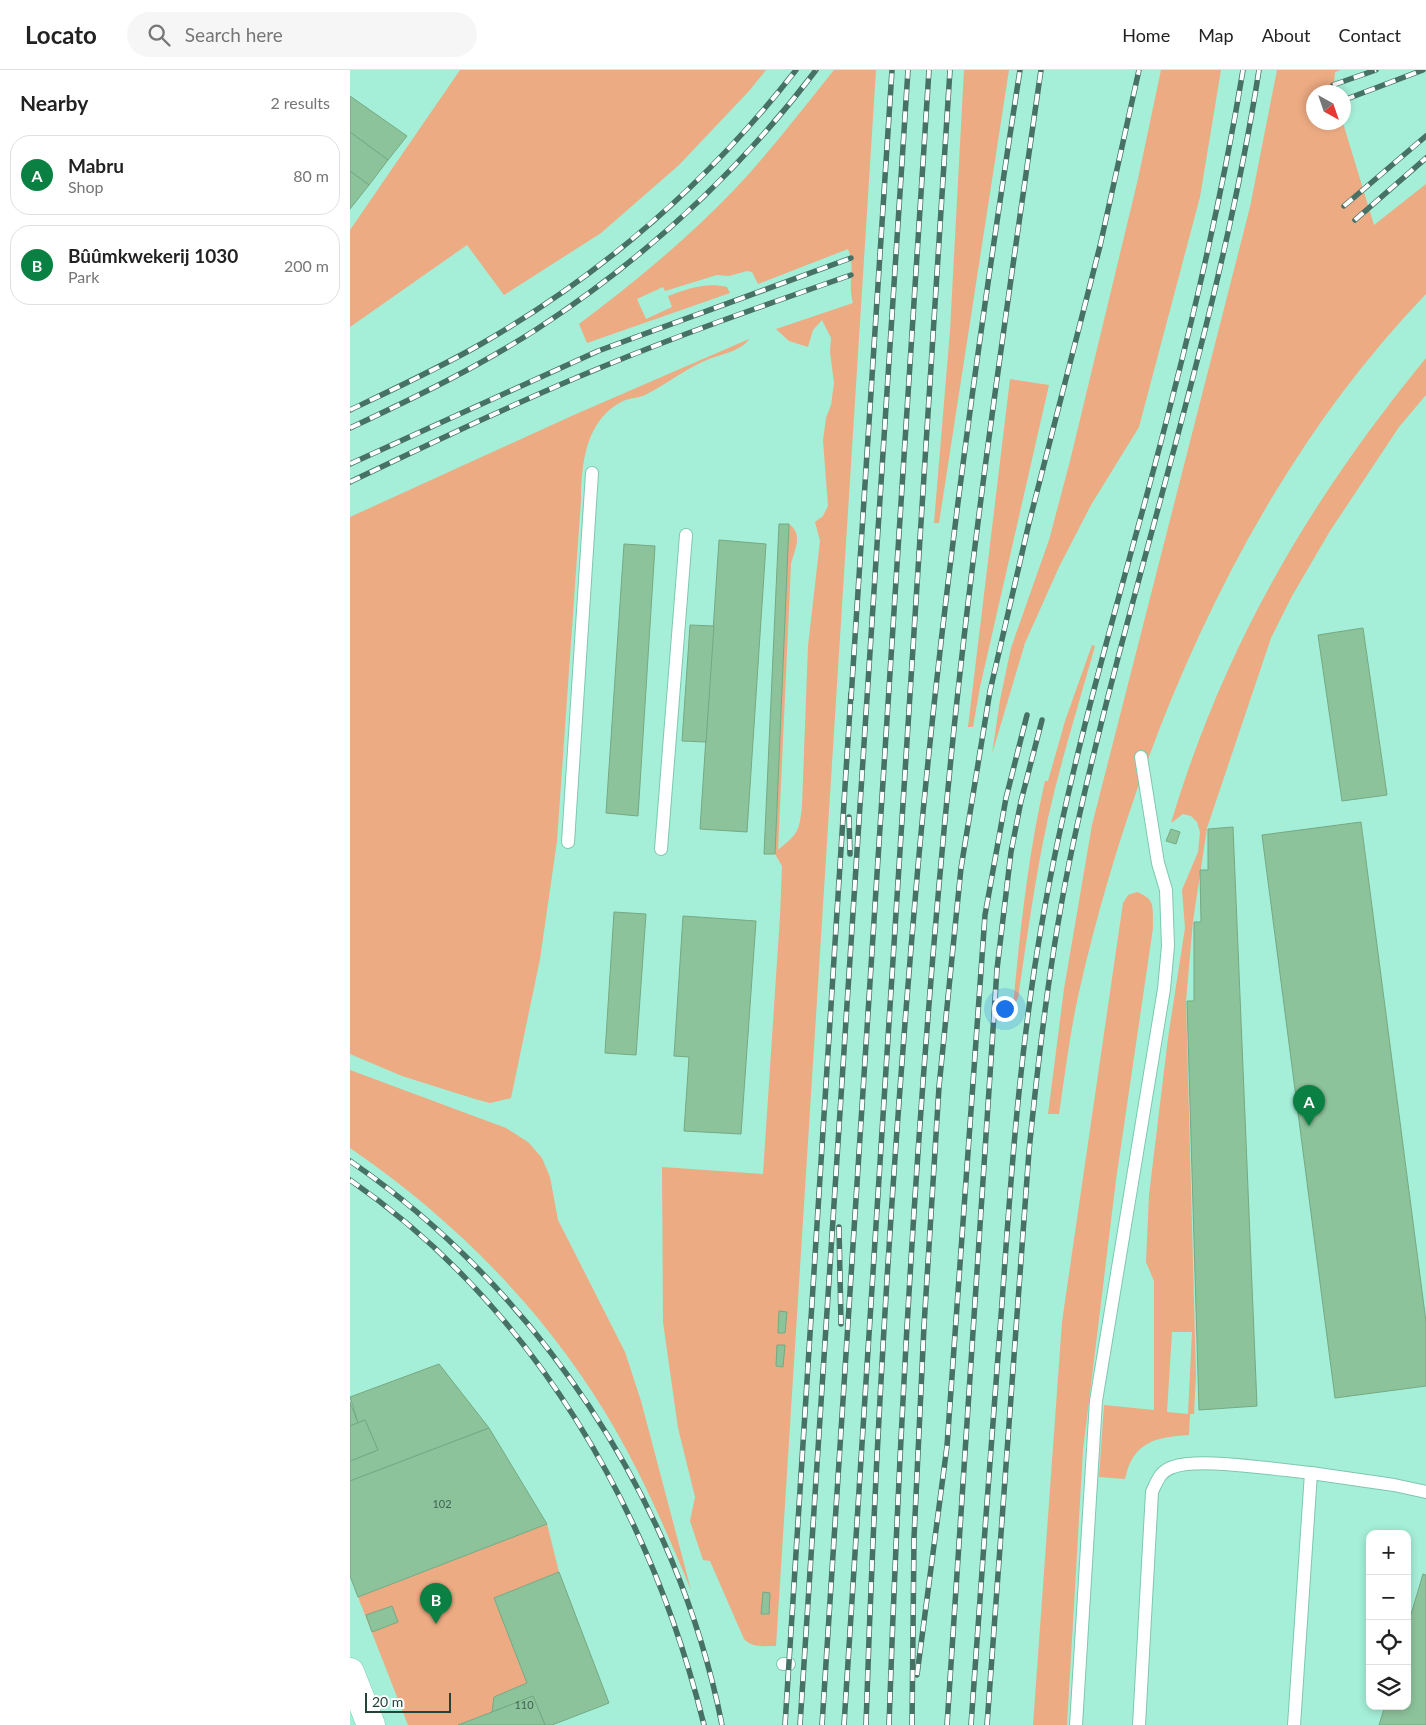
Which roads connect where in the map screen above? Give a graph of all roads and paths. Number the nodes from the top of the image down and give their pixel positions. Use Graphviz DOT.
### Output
graph roads {
  1 [pos="592,473"];
  2 [pos="686,535"];
  3 [pos="1141,757"];
  4 [pos="568,842"];
  5 [pos="662,849"];
  6 [pos="1312,1473"];
  7 [pos="1426,1492"];
  8 [pos="350,1672"];
  9 [pos="371,1725"];
  10 [pos="1076,1725"];
  11 [pos="1139,1725"];
  12 [pos="1294,1725"];
  1 -- 4 [label="lane"];
  2 -- 5 [label="lane"];
  3 -- 10 [label="lane"];
  6 -- 7 [label="lane"];
  6 -- 11 [label="lane"];
  6 -- 12 [label="lane"];
  8 -- 9 [label="street"];
}
